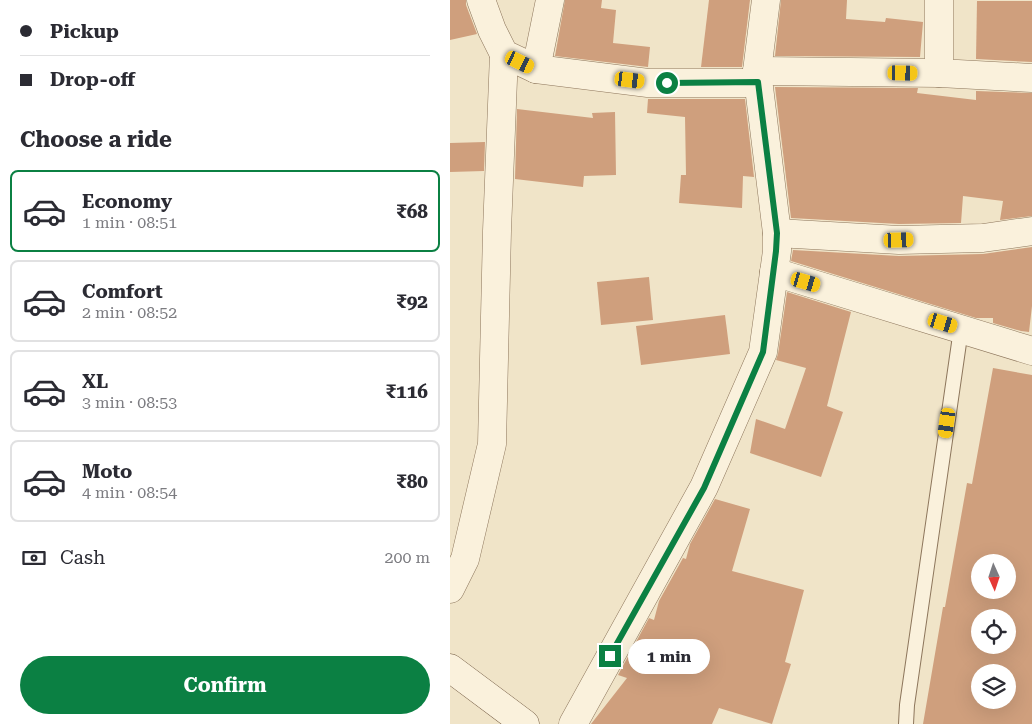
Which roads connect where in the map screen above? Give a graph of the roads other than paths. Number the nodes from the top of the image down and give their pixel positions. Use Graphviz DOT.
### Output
graph roads {
  1 [pos="481,0"];
  2 [pos="550,0"];
  3 [pos="766,0"];
  4 [pos="938,0"];
  5 [pos="504,54"];
  6 [pos="536,69"];
  7 [pos="939,74"];
  8 [pos="757,77"];
  9 [pos="1032,78"];
  10 [pos="1032,230"];
  11 [pos="777,233"];
  12 [pos="774,272"];
  13 [pos="961,328"];
  14 [pos="1032,351"];
  15 [pos="450,589"];
  16 [pos="450,668"];
  17 [pos="525,724"];
  18 [pos="573,724"];
  19 [pos="906,724"];
  1 -- 5 [label="street"];
  2 -- 6 [label="street"];
  3 -- 8 [label="street"];
  4 -- 7 [label="street"];
  5 -- 6 [label="street"];
  5 -- 15 [label="street"];
  6 -- 8 [label="street"];
  7 -- 8 [label="street"];
  7 -- 9 [label="street"];
  8 -- 11 [label="street"];
  10 -- 11 [label="street"];
  11 -- 12 [label="street"];
  12 -- 13 [label="street"];
  12 -- 18 [label="street"];
  13 -- 14 [label="street"];
  13 -- 19 [label="lane"];
  16 -- 17 [label="street"];
}
